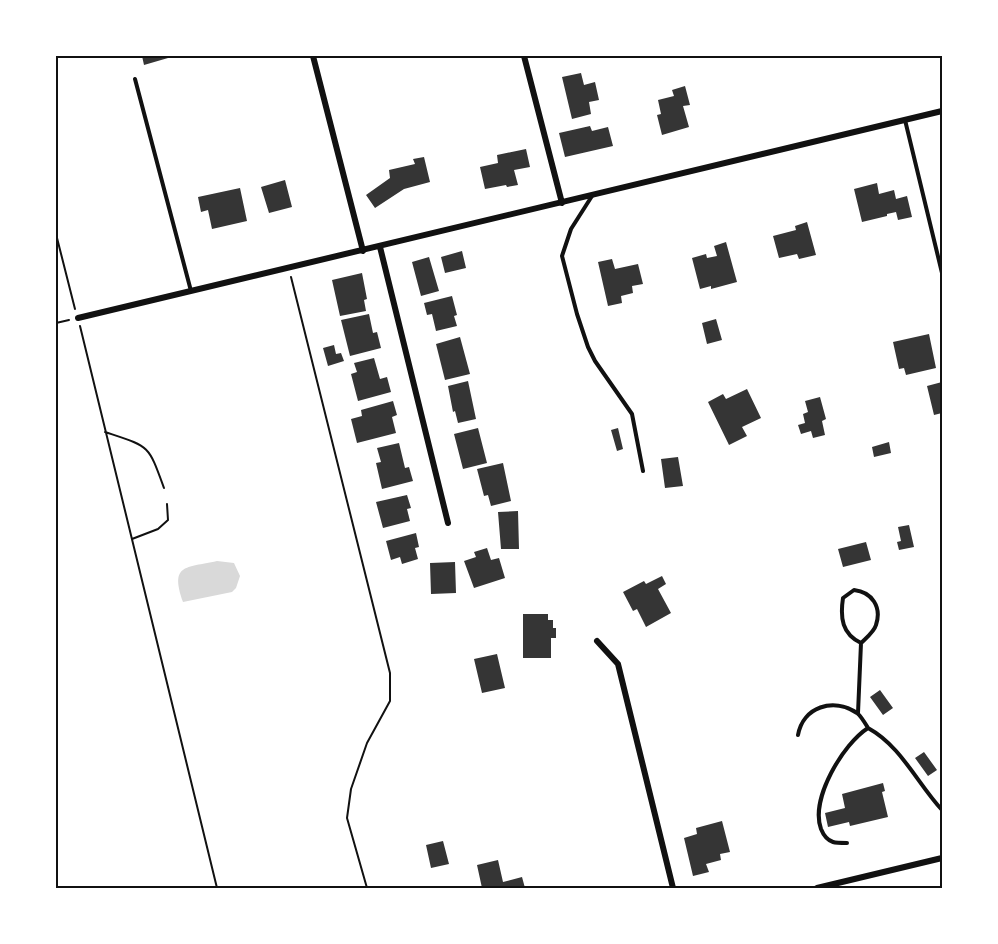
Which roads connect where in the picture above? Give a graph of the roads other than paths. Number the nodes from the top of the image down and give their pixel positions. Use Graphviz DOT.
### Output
graph roads {
  1 [pos="313,56"];
  2 [pos="524,56"];
  3 [pos="135,79"];
  4 [pos="942,111"];
  5 [pos="905,120"];
  6 [pos="592,196"];
  7 [pos="562,204"];
  8 [pos="380,247"];
  9 [pos="363,251"];
  10 [pos="942,273"];
  11 [pos="191,291"];
  12 [pos="78,318"];
  13 [pos="643,471"];
  14 [pos="448,523"];
  15 [pos="597,641"];
  16 [pos="861,643"];
  17 [pos="858,713"];
  18 [pos="868,728"];
  19 [pos="798,735"];
  20 [pos="942,810"];
  21 [pos="847,843"];
  22 [pos="942,858"];
  23 [pos="673,888"];
  24 [pos="817,888"];
  1 -- 9 [label="street"];
  2 -- 7 [label="street"];
  3 -- 11 [label="lane"];
  4 -- 5 [label="street"];
  5 -- 6 [label="street"];
  5 -- 10 [label="lane"];
  6 -- 7 [label="street"];
  6 -- 13 [label="lane"];
  7 -- 8 [label="street"];
  8 -- 9 [label="street"];
  8 -- 14 [label="street"];
  9 -- 11 [label="street"];
  11 -- 12 [label="street"];
  15 -- 23 [label="street"];
  16 -- 16 [label="lane"];
  16 -- 17 [label="lane"];
  17 -- 18 [label="lane"];
  17 -- 19 [label="lane"];
  18 -- 20 [label="lane"];
  18 -- 21 [label="lane"];
  22 -- 24 [label="street"];
}
